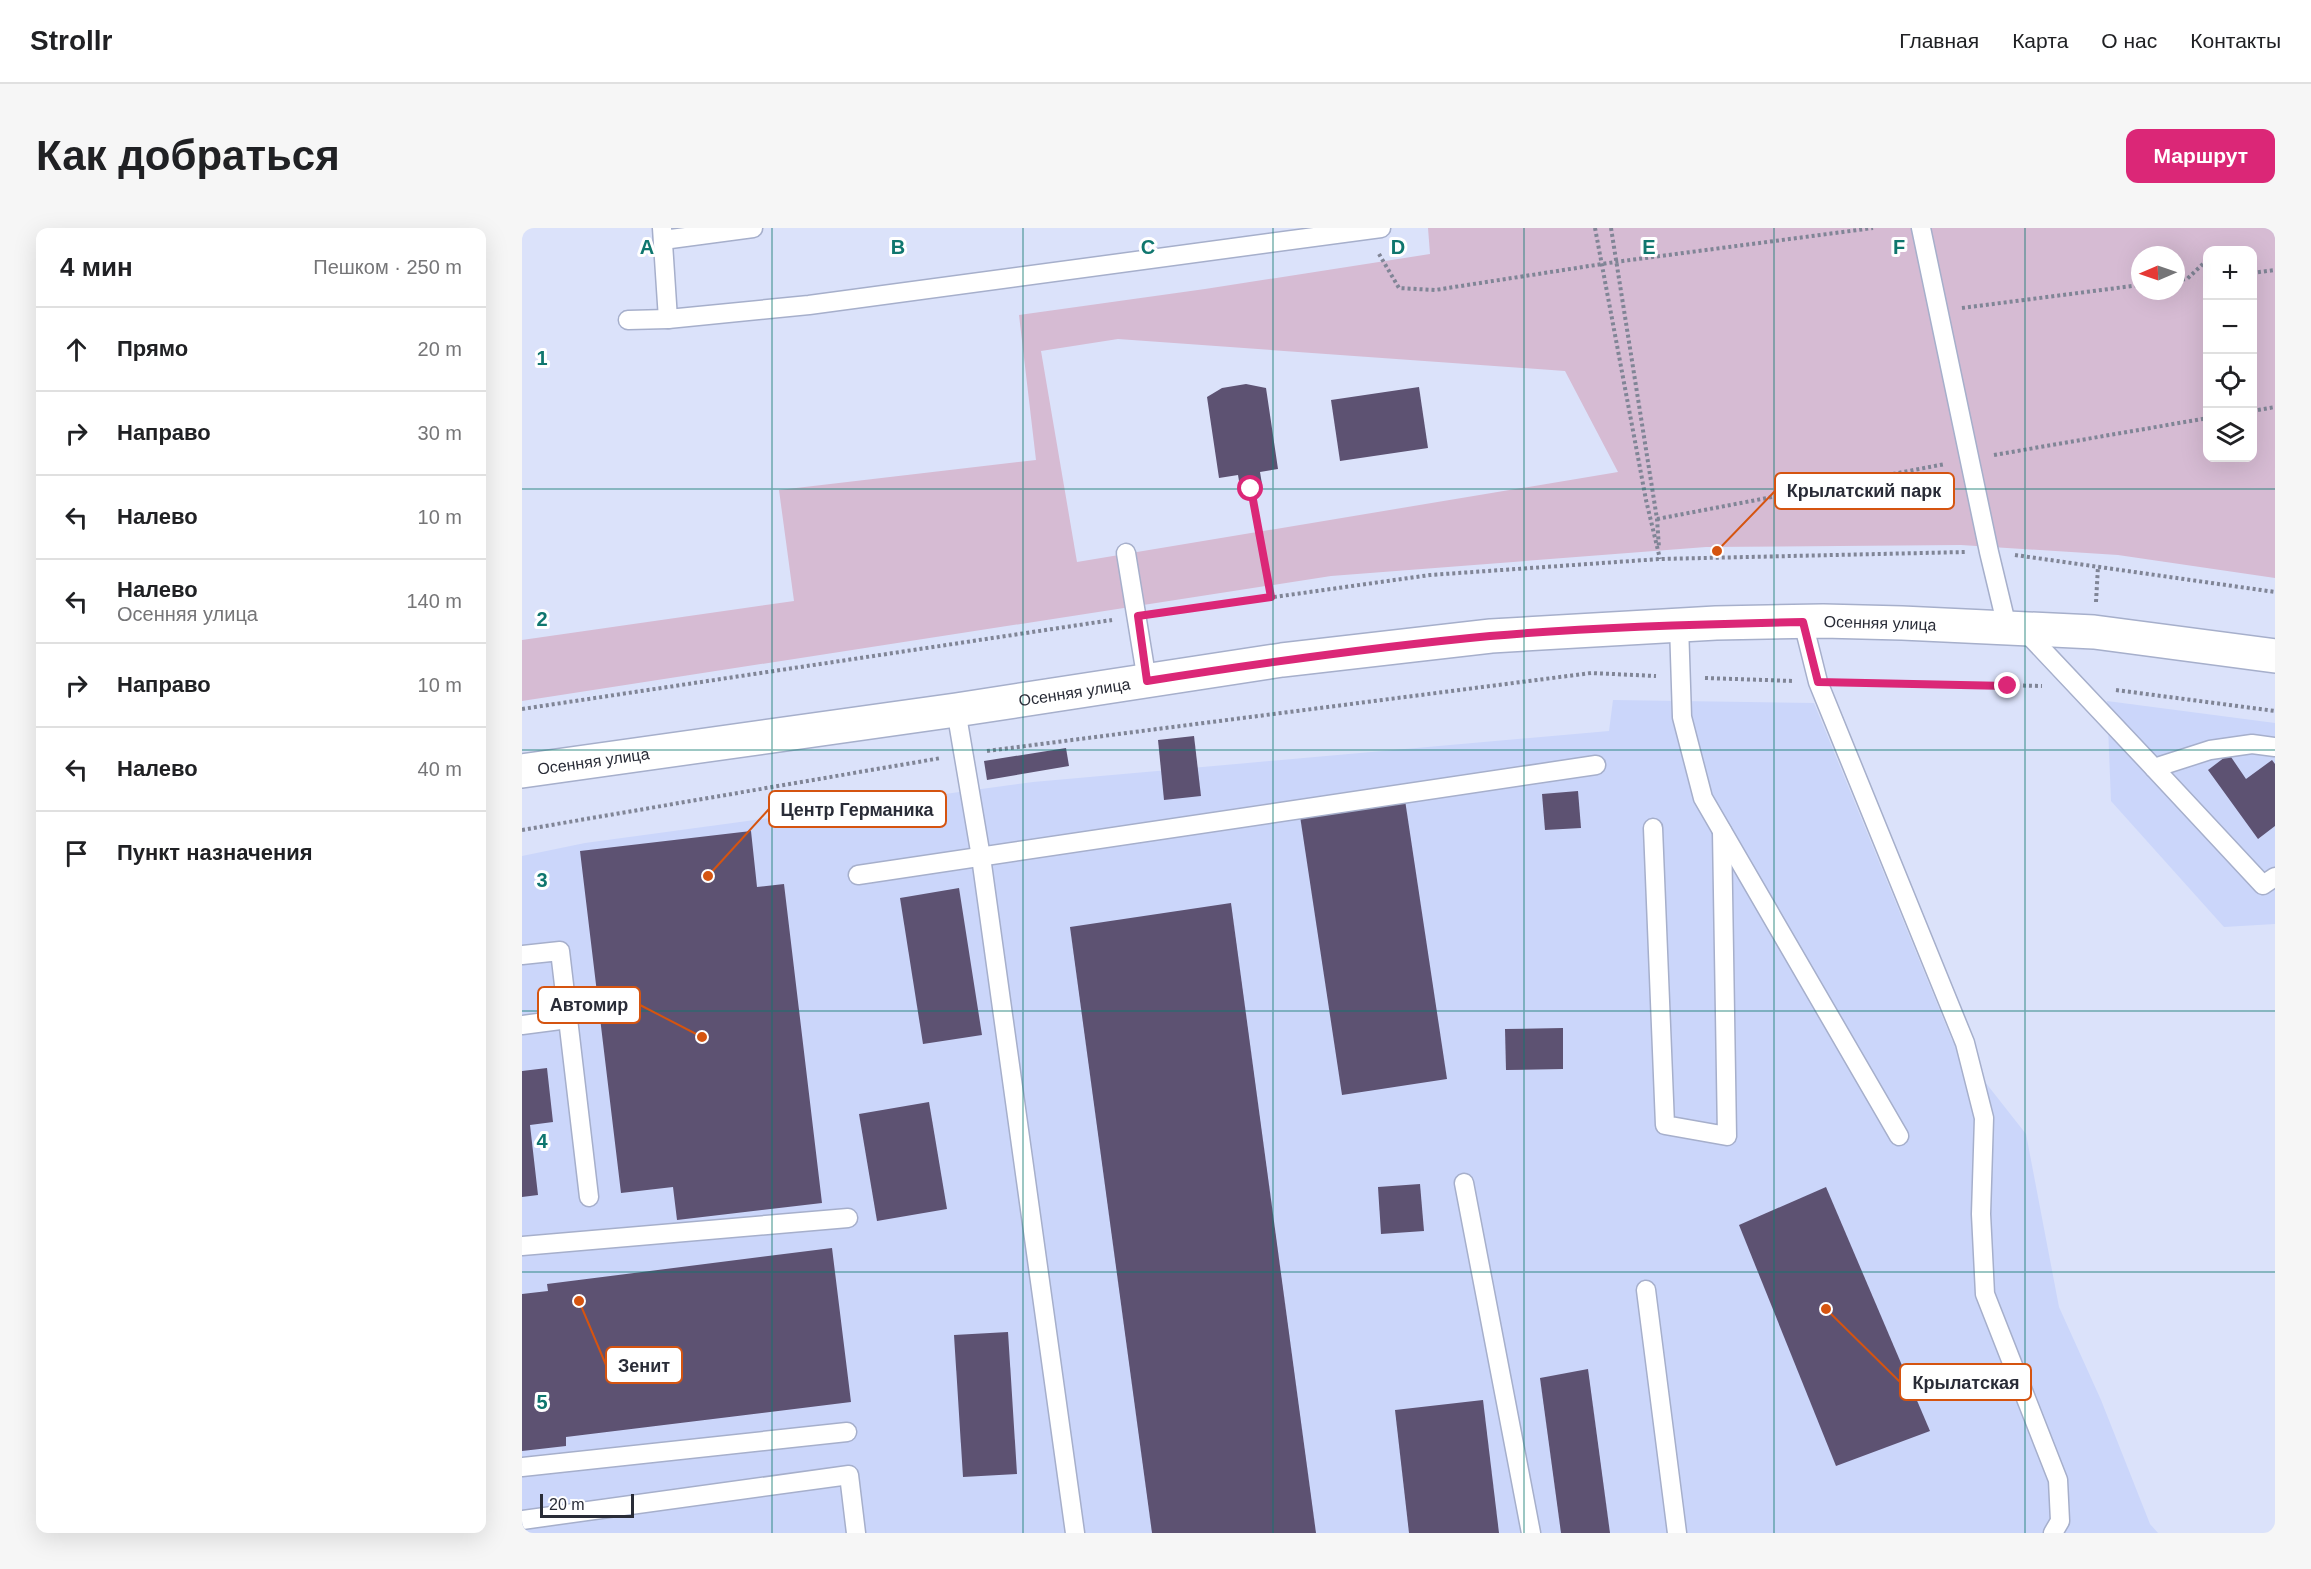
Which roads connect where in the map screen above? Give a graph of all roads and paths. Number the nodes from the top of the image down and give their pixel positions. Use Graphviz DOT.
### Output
graph roads {
  1 [pos="753,228"];
  2 [pos="1595,228"];
  3 [pos="1611,228"];
  4 [pos="1873,228"];
  5 [pos="1921,228"];
  6 [pos="1373,229"];
  7 [pos="662,234"];
  8 [pos="1615,262"];
  9 [pos="2203,264"];
  10 [pos="2275,270"];
  11 [pos="2257,272"];
  12 [pos="2185,279"];
  13 [pos="2131,286"];
  14 [pos="1938,311"];
  15 [pos="668,319"];
  16 [pos="628,320"];
  17 [pos="2275,407"];
  18 [pos="2257,410"];
  19 [pos="2203,419"];
  20 [pos="1969,460"];
  21 [pos="1251,489"];
  22 [pos="1657,519"];
  23 [pos="1989,552"];
  24 [pos="1126,553"];
  25 [pos="1660,559"];
  26 [pos="2275,592"];
  27 [pos="1271,597"];
  28 [pos="1138,616"];
  29 [pos="1803,622"];
  30 [pos="1679,625"];
  31 [pos="2015,628"];
  32 [pos="2275,656"];
  33 [pos="1680,677"];
  34 [pos="1147,681"];
  35 [pos="1818,682"];
  36 [pos="2043,686"];
  37 [pos="2112,689"];
  38 [pos="522,709"];
  39 [pos="956,710"];
  40 [pos="2275,711"];
  41 [pos="2275,747"];
  42 [pos="963,754"];
  43 [pos="1596,765"];
  44 [pos="2154,768"];
  45 [pos="522,771"];
  46 [pos="1653,828"];
  47 [pos="522,830"];
  48 [pos="1722,831"];
  49 [pos="981,856"];
  50 [pos="858,875"];
  51 [pos="2275,876"];
  52 [pos="522,955"];
  53 [pos="568,1019"];
  54 [pos="522,1025"];
  55 [pos="1899,1136"];
  56 [pos="1464,1183"];
  57 [pos="589,1197"];
  58 [pos="848,1218"];
  59 [pos="522,1246"];
  60 [pos="1646,1290"];
  61 [pos="847,1432"];
  62 [pos="522,1467"];
  63 [pos="522,1520"];
  64 [pos="856,1533"];
  65 [pos="1075,1533"];
  66 [pos="1531,1533"];
  67 [pos="1677,1533"];
  68 [pos="2053,1533"];
  1 -- 7 [label="lane"];
  2 -- 25 [label="path"];
  3 -- 8 [label="path"];
  4 -- 8 [label="path"];
  5 -- 14 [label="lane"];
  6 -- 8 [label="path"];
  6 -- 15 [label="lane"];
  7 -- 15 [label="lane"];
  8 -- 22 [label="path"];
  9 -- 12 [label="path"];
  10 -- 11 [label="path"];
  13 -- 14 [label="path"];
  14 -- 20 [label="lane"];
  15 -- 16 [label="lane"];
  17 -- 18 [label="path"];
  19 -- 20 [label="path"];
  20 -- 22 [label="path"];
  20 -- 23 [label="lane"];
  21 -- 27 [label="path"];
  22 -- 25 [label="path"];
  23 -- 25 [label="path"];
  23 -- 26 [label="path"];
  23 -- 31 [label="lane"];
  24 -- 28 [label="lane"];
  25 -- 27 [label="path"];
  27 -- 28 [label="path"];
  28 -- 34 [label="lane"];
  28 -- 38 [label="path"];
  29 -- 30 [label="main road, Осенняя улица"];
  29 -- 31 [label="main road, Осенняя улица"];
  29 -- 35 [label="lane"];
  30 -- 33 [label="lane"];
  30 -- 34 [label="main road, Осенняя улица"];
  31 -- 32 [label="main road, Осенняя улица"];
  31 -- 44 [label="lane"];
  33 -- 35 [label="path"];
  33 -- 42 [label="path"];
  33 -- 48 [label="lane"];
  34 -- 39 [label="main road, Осенняя улица"];
  35 -- 36 [label="path"];
  35 -- 68 [label="lane"];
  37 -- 40 [label="path"];
  39 -- 42 [label="lane"];
  39 -- 45 [label="main road, Осенняя улица"];
  41 -- 44 [label="lane"];
  42 -- 47 [label="path"];
  42 -- 49 [label="lane"];
  43 -- 49 [label="lane"];
  44 -- 51 [label="lane"];
  46 -- 48 [label="lane"];
  48 -- 55 [label="lane"];
  49 -- 50 [label="lane"];
  49 -- 65 [label="lane"];
  52 -- 53 [label="lane"];
  53 -- 54 [label="lane"];
  53 -- 57 [label="lane"];
  56 -- 66 [label="lane"];
  58 -- 59 [label="lane"];
  60 -- 67 [label="lane"];
  61 -- 62 [label="lane"];
  63 -- 64 [label="lane"];
}
